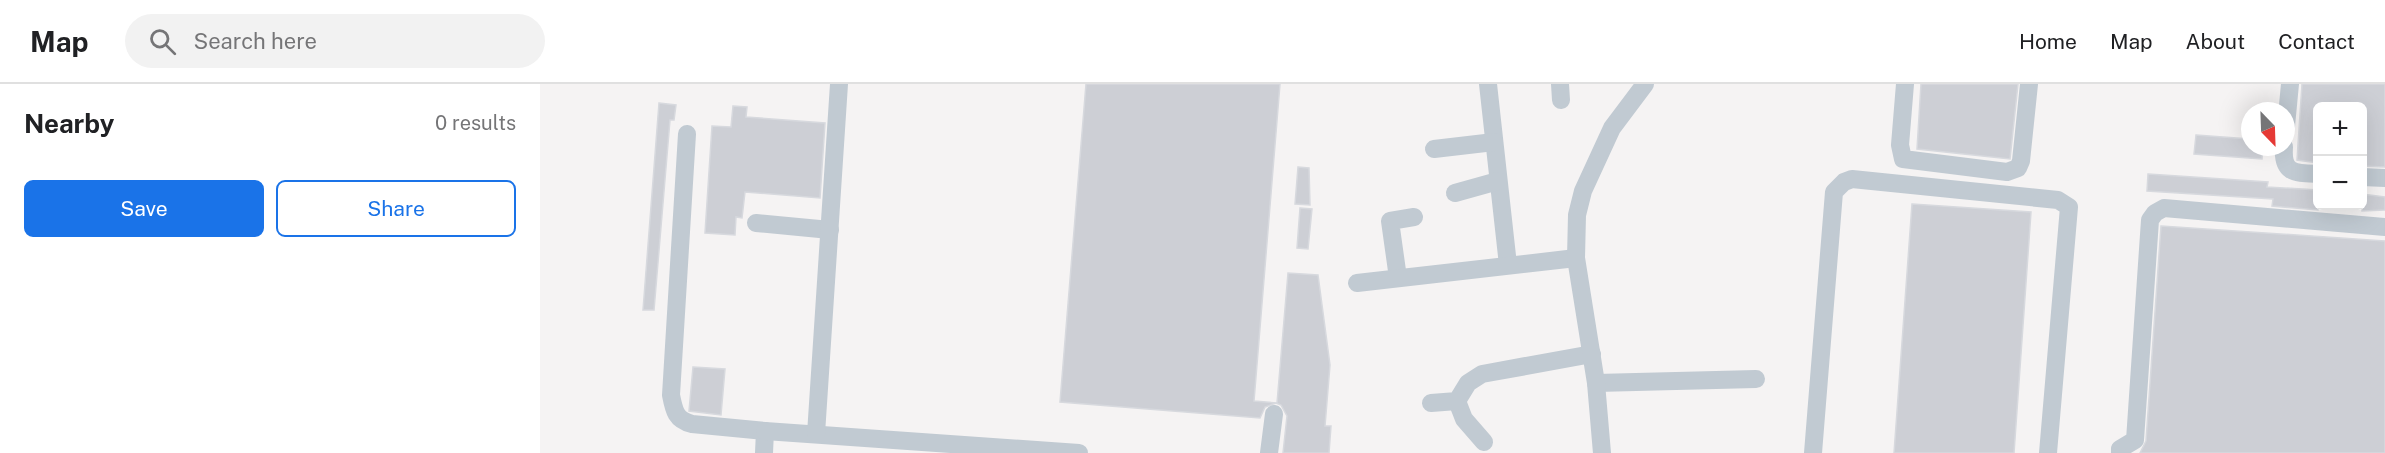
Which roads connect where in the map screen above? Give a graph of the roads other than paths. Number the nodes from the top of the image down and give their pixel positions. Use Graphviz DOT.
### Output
graph roads {
  1 [pos="839,84"];
  2 [pos="1488,84"];
  3 [pos="1645,84"];
  4 [pos="1905,84"];
  5 [pos="2029,84"];
  6 [pos="2290,84"];
  7 [pos="2288,102"];
  8 [pos="687,134"];
  9 [pos="1494,142"];
  10 [pos="1434,149"];
  11 [pos="2283,156"];
  12 [pos="2313,174"];
  13 [pos="2367,177"];
  14 [pos="2385,178"];
  15 [pos="1498,181"];
  16 [pos="1455,193"];
  17 [pos="1414,217"];
  18 [pos="756,223"];
  19 [pos="2385,227"];
  20 [pos="830,230"];
  21 [pos="1576,258"];
  22 [pos="1508,265"];
  23 [pos="1398,278"];
  24 [pos="1357,284"];
  25 [pos="1592,354"];
  26 [pos="1756,379"];
  27 [pos="1596,383"];
  28 [pos="1457,401"];
  29 [pos="1431,403"];
  30 [pos="1274,414"];
  31 [pos="765,430"];
  32 [pos="816,434"];
  33 [pos="1484,442"];
  34 [pos="764,453"];
  35 [pos="1079,453"];
  36 [pos="1269,453"];
  37 [pos="1602,453"];
  38 [pos="1813,453"];
  39 [pos="2048,453"];
  40 [pos="2120,453"];
  1 -- 20 [label="street"];
  2 -- 9 [label="street"];
  3 -- 21 [label="street"];
  4 -- 5 [label="street"];
  6 -- 7 [label="street"];
  8 -- 31 [label="street"];
  9 -- 10 [label="street"];
  9 -- 15 [label="street"];
  11 -- 12 [label="street"];
  13 -- 14 [label="street"];
  15 -- 16 [label="street"];
  15 -- 22 [label="street"];
  17 -- 23 [label="street"];
  18 -- 20 [label="street"];
  19 -- 40 [label="street"];
  20 -- 32 [label="street"];
  21 -- 22 [label="street"];
  21 -- 25 [label="street"];
  22 -- 23 [label="street"];
  23 -- 24 [label="street"];
  25 -- 27 [label="street"];
  25 -- 28 [label="street"];
  26 -- 27 [label="street"];
  27 -- 37 [label="street"];
  28 -- 29 [label="street"];
  28 -- 33 [label="street"];
  30 -- 36 [label="street"];
  31 -- 32 [label="street"];
  31 -- 34 [label="street"];
  32 -- 35 [label="street"];
  38 -- 39 [label="street"];
}
